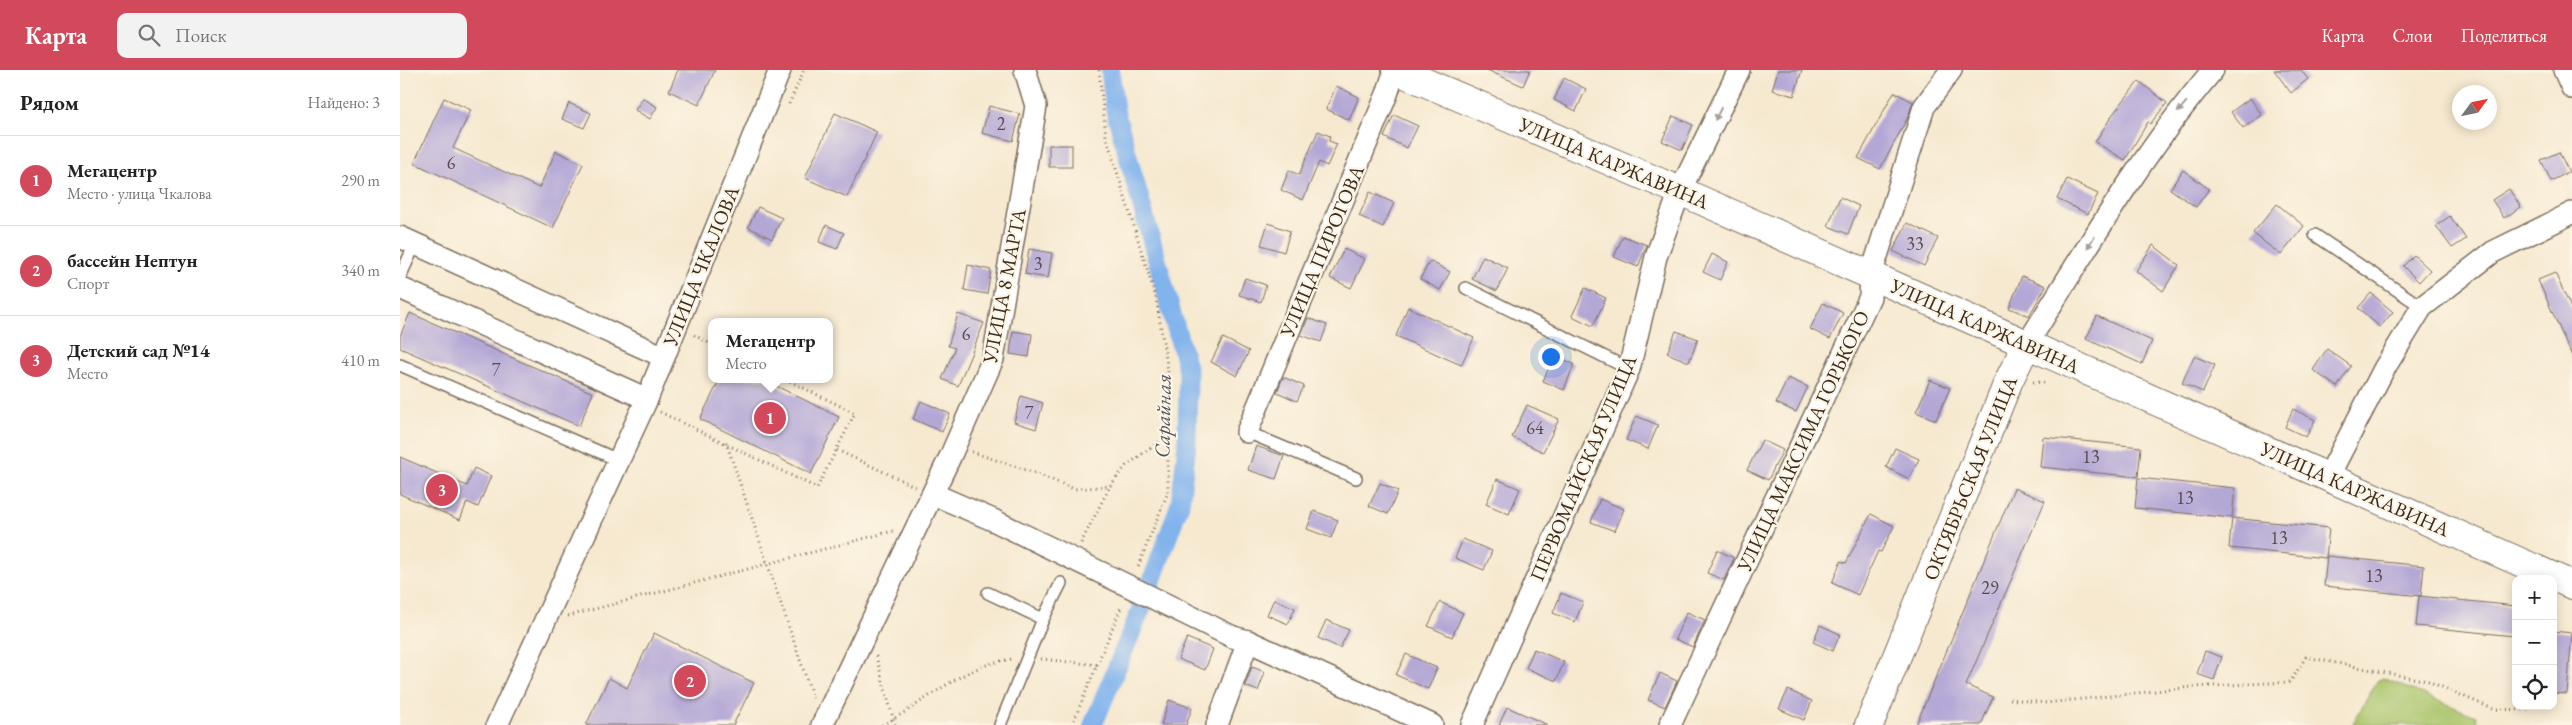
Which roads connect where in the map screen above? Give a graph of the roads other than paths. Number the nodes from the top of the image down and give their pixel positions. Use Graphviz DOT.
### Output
graph roads {
  1 [pos="780,70"];
  2 [pos="1025,70"];
  3 [pos="1396,70"];
  4 [pos="1739,70"];
  5 [pos="1951,70"];
  6 [pos="2213,70"];
  7 [pos="2564,70"];
  8 [pos="2572,88"];
  9 [pos="1680,191"];
  10 [pos="2572,213"];
  11 [pos="2315,235"];
  12 [pos="407,240"];
  13 [pos="1871,275"];
  14 [pos="400,277"];
  15 [pos="400,288"];
  16 [pos="1466,288"];
  17 [pos="2422,307"];
  18 [pos="2027,344"];
  19 [pos="664,357"];
  20 [pos="400,365"];
  21 [pos="1628,369"];
  22 [pos="653,405"];
  23 [pos="1247,432"];
  24 [pos="618,460"];
  25 [pos="2328,477"];
  26 [pos="1356,478"];
  27 [pos="933,494"];
  28 [pos="1061,583"];
  29 [pos="2572,585"];
  30 [pos="988,594"];
  31 [pos="1043,619"];
  32 [pos="1240,639"];
  33 [pos="497,725"];
  34 [pos="822,725"];
  35 [pos="1000,725"];
  36 [pos="1217,725"];
  37 [pos="1432,725"];
  38 [pos="1472,725"];
  39 [pos="1670,725"];
  40 [pos="1869,725"];
  1 -- 19 [label="street, УЛИЦА ЧКАЛОВА"];
  2 -- 27 [label="street, УЛИЦА 8 МАРТА"];
  3 -- 9 [label="street, УЛИЦА КАРЖАВИНА"];
  3 -- 23 [label="street, УЛИЦА ПИРОГОВА"];
  4 -- 9 [label="street, ПЕРВОМАЙСКАЯ УЛИЦА, one-way"];
  5 -- 13 [label="street, УЛИЦА МАКСИМА ГОРЬКОГО"];
  6 -- 18 [label="street, ОКТЯБРЬСКАЯ УЛИЦА, one-way"];
  7 -- 8 [label="street"];
  9 -- 13 [label="street, УЛИЦА КАРЖАВИНА"];
  9 -- 21 [label="street, ПЕРВОМАЙСКАЯ УЛИЦА"];
  10 -- 17 [label="street"];
  11 -- 17 [label="lane"];
  12 -- 14 [label="lane"];
  12 -- 19 [label="street"];
  13 -- 18 [label="street, УЛИЦА КАРЖАВИНА"];
  13 -- 39 [label="street, УЛИЦА МАКСИМА ГОРЬКОГО"];
  15 -- 22 [label="street"];
  16 -- 21 [label="lane"];
  17 -- 25 [label="street"];
  18 -- 25 [label="street, УЛИЦА КАРЖАВИНА"];
  18 -- 40 [label="street, ОКТЯБРЬСКАЯ УЛИЦА"];
  19 -- 22 [label="street, УЛИЦА ЧКАЛОВА"];
  20 -- 24 [label="lane"];
  21 -- 38 [label="street, ПЕРВОМАЙСКАЯ УЛИЦА"];
  22 -- 24 [label="street, УЛИЦА ЧКАЛОВА"];
  23 -- 26 [label="lane"];
  24 -- 33 [label="street, УЛИЦА ЧКАЛОВА"];
  25 -- 29 [label="street, УЛИЦА КАРЖАВИНА"];
  27 -- 32 [label="street, bridge"];
  27 -- 34 [label="street, УЛИЦА 8 МАРТА"];
  28 -- 31 [label="lane"];
  30 -- 31 [label="lane"];
  31 -- 35 [label="lane"];
  32 -- 36 [label="street"];
  32 -- 37 [label="street"];
}
